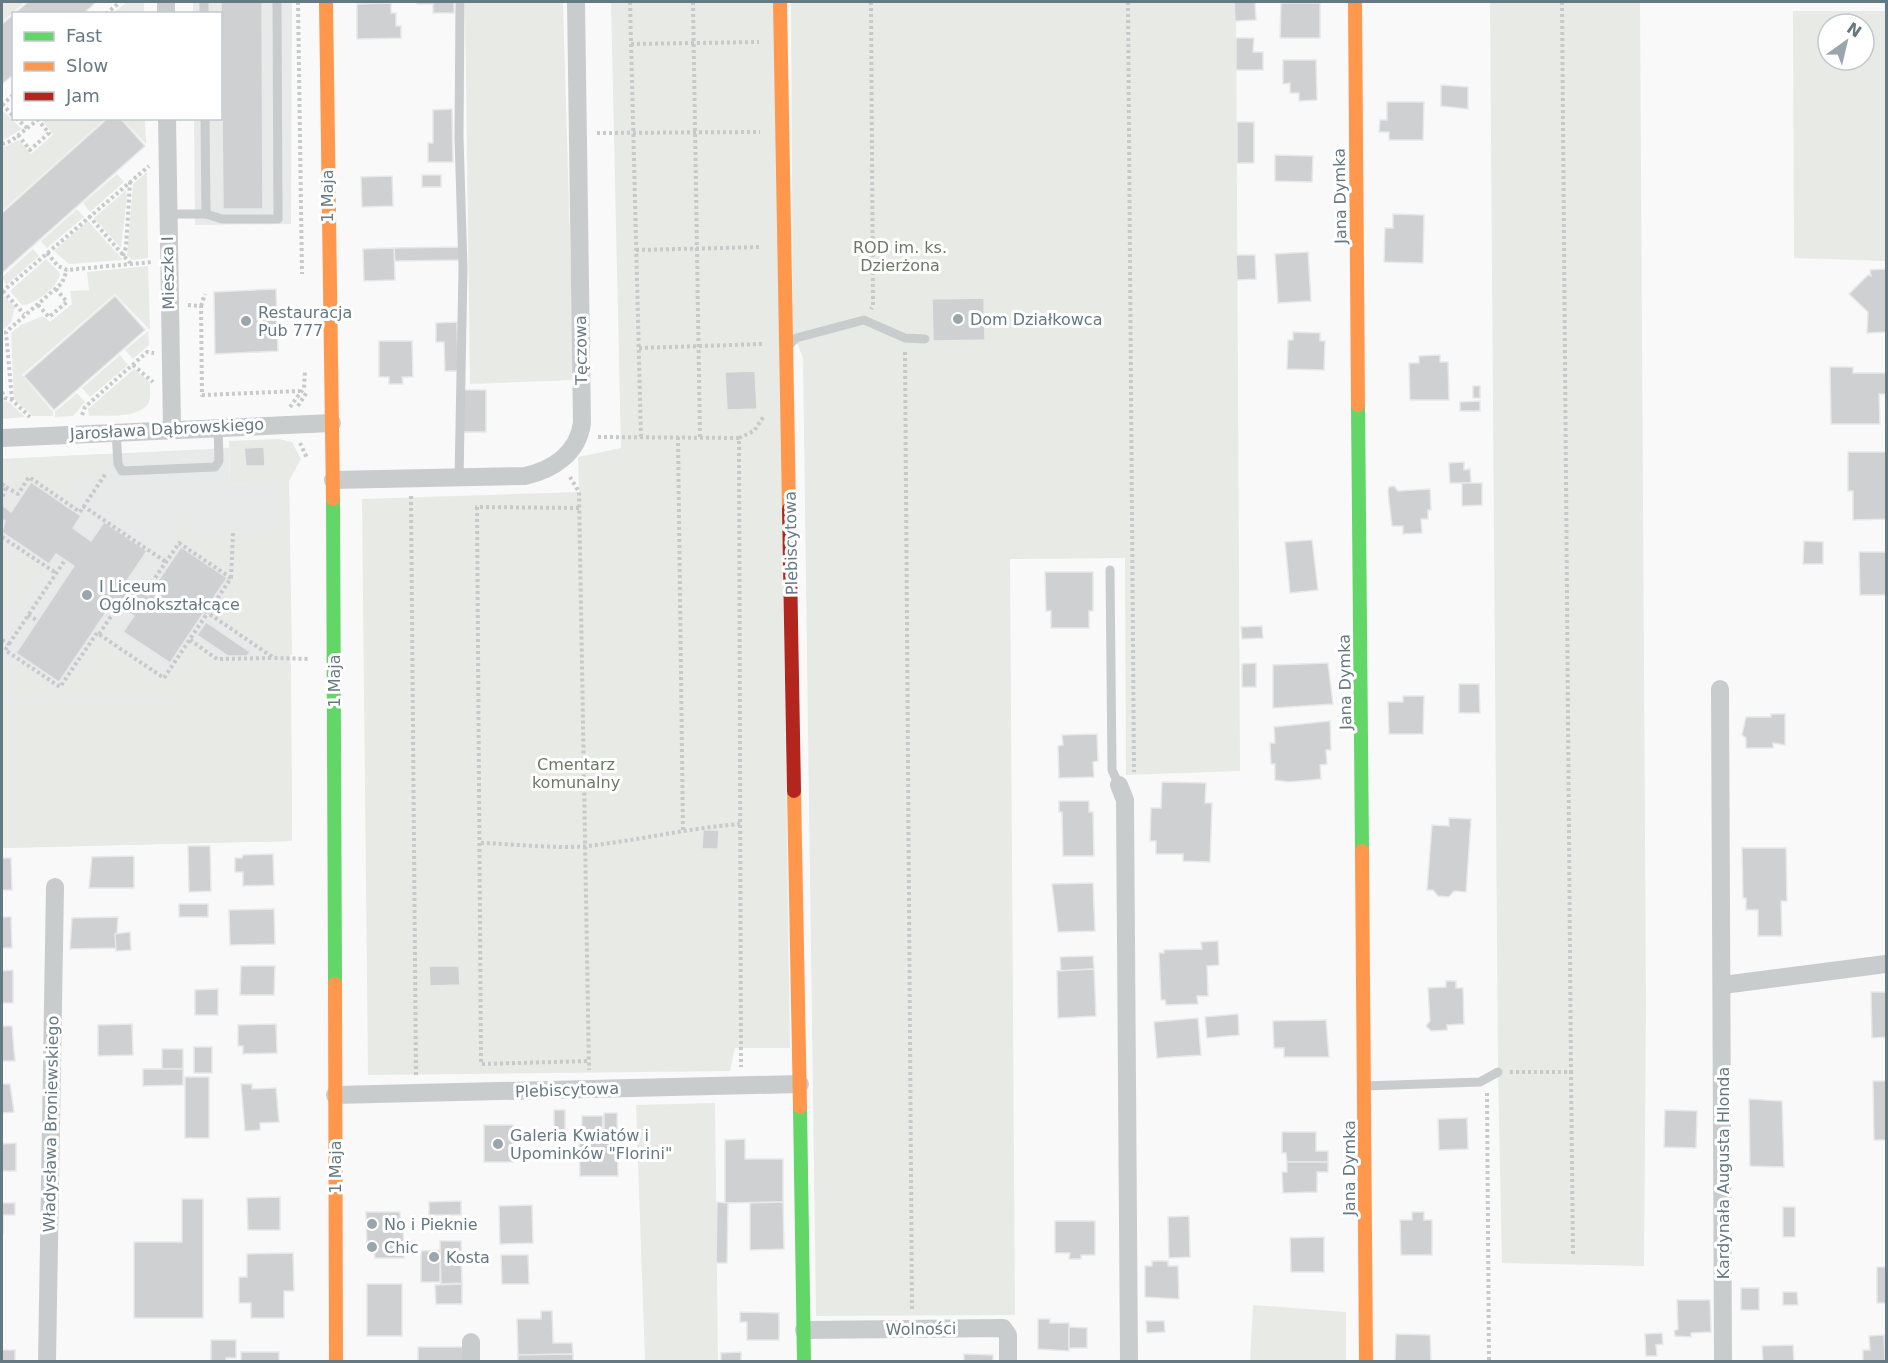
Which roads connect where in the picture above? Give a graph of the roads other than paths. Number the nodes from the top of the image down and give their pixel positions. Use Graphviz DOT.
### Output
graph roads {
  1 [pos="277,2"];
  2 [pos="326,2"];
  3 [pos="460,2"];
  4 [pos="576,2"];
  5 [pos="780,2"];
  6 [pos="1355,2"];
  7 [pos="167,120"];
  8 [pos="205,120"];
  9 [pos="168,214"];
  10 [pos="206,214"];
  11 [pos="925,339"];
  12 [pos="788,345"];
  13 [pos="332,423"];
  14 [pos="218,426"];
  15 [pos="172,428"];
  16 [pos="116,432"];
  17 [pos="2,438"];
  18 [pos="459,479"];
  19 [pos="333,480"];
  20 [pos="1110,570"];
  21 [pos="1720,688"];
  22 [pos="1126,780"];
  23 [pos="56,887"];
  24 [pos="1887,964"];
  25 [pos="1723,986"];
  26 [pos="1498,1072"];
  27 [pos="800,1084"];
  28 [pos="1365,1086"];
  29 [pos="335,1095"];
  30 [pos="804,1330"];
  31 [pos="471,1342"];
  32 [pos="47,1362"];
  33 [pos="336,1362"];
  34 [pos="471,1362"];
  35 [pos="804,1362"];
  36 [pos="1008,1362"];
  37 [pos="1129,1362"];
  38 [pos="1366,1362"];
  39 [pos="1723,1362"];
  1 -- 10 [label="lane"];
  2 -- 13 [label="street, 1 Maja"];
  3 -- 18 [label="lane"];
  4 -- 18 [label="street, Tęczowa"];
  5 -- 12 [label="street, Plebiscytowa"];
  6 -- 28 [label="street, Jana Dymka"];
  7 -- 9 [label="street, Mieszka I"];
  8 -- 10 [label="lane"];
  9 -- 10 [label="lane"];
  9 -- 15 [label="street, Mieszka I"];
  11 -- 12 [label="lane"];
  12 -- 27 [label="street, Plebiscytowa"];
  13 -- 14 [label="street, Jarosława Dąbrowskiego"];
  13 -- 19 [label="street, 1 Maja"];
  14 -- 15 [label="street, Jarosława Dąbrowskiego"];
  14 -- 16 [label="lane"];
  15 -- 16 [label="street, Jarosława Dąbrowskiego"];
  16 -- 17 [label="street, Jarosława Dąbrowskiego"];
  18 -- 19 [label="street"];
  19 -- 29 [label="street, 1 Maja"];
  20 -- 22 [label="lane"];
  21 -- 25 [label="street, Kardynała Augusta Hlonda"];
  22 -- 37 [label="street"];
  23 -- 32 [label="street, Władysława Broniewskiego"];
  24 -- 25 [label="street"];
  25 -- 39 [label="street, Kardynała Augusta Hlonda"];
  26 -- 28 [label="lane"];
  27 -- 29 [label="street, Plebiscytowa"];
  27 -- 30 [label="street, Plebiscytowa"];
  28 -- 38 [label="street, Jana Dymka"];
  29 -- 33 [label="street, 1 Maja"];
  30 -- 35 [label="street, Plebiscytowa"];
  30 -- 36 [label="street, Wolności"];
  31 -- 34 [label="street"];
}
